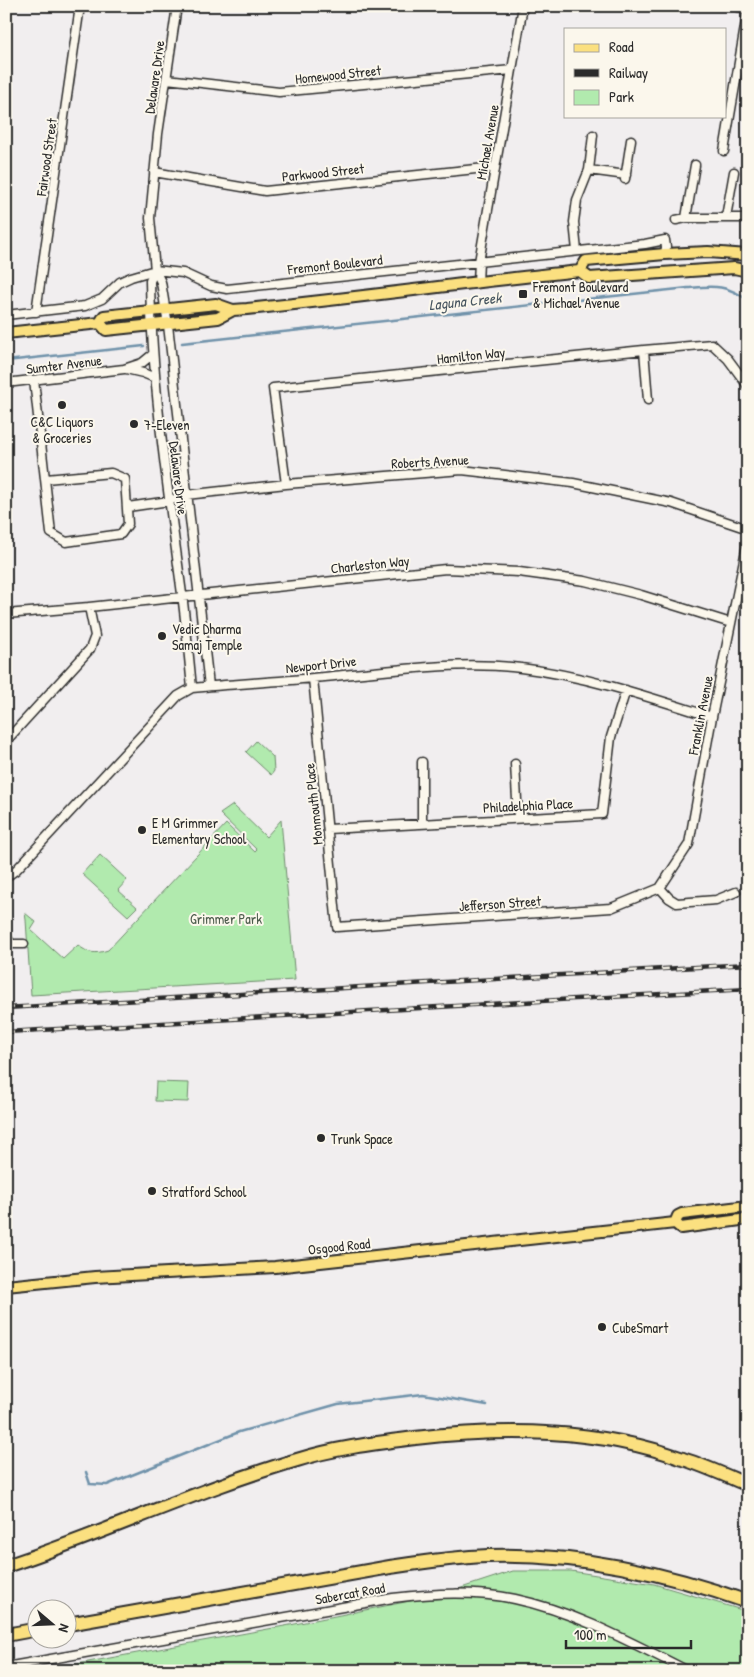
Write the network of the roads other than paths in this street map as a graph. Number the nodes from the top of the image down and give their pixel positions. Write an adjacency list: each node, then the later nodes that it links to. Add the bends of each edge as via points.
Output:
1 (80, 6): 31 (street, Fairwood Street)
2 (177, 6): 7 (street, Delaware Drive)
3 (523, 6): 6 (street, Michael Avenue)
4 (733, 6): 5 (street)
5 (748, 9): 10 (street)
6 (512, 70): 7 (street, Homewood Street, via 279,92); 12 (street, Michael Avenue)
7 (167, 79): 14 (street, Delaware Drive)
8 (593, 136): 13 (street)
9 (631, 140): 13 (street, via 625,177)
10 (724, 151)
11 (695, 165): 17 (street)
12 (495, 167): 14 (street, Parkwood Street, via 265,191); 23 (street, Michael Avenue)
13 (589, 170): 20 (street, via 577,200 574,222)
14 (154, 172): 24 (street, Delaware Drive, via 150,218)
15 (734, 172): 16 (street)
16 (726, 217): 17 (street); 18 (street)
17 (686, 218): 19 (street)
18 (748, 218)
19 (676, 220)
20 (577, 251): 21 (street, Fremont Boulevard, via 665,240); 23 (street, Fremont Boulevard)
21 (665, 254): 22 (main road, via 708,252); 25 (main road, via 586,261)
22 (748, 255)
23 (478, 262): 24 (street, Fremont Boulevard, via 227,289 211,286 183,273); 27 (street, Michael Avenue)
24 (155, 270): 28 (street, Delaware Drive, via 161,282); 30 (street, Delaware Drive, via 150,281); 31 (street, Fremont Boulevard, via 120,282 94,304)
25 (580, 271): 26 (main road, via 589,278 734,268); 27 (main road)
26 (748, 271)
27 (478, 282): 29 (main road)
28 (166, 310): 29 (main road, via 216,304); 30 (main road); 34 (street, Delaware Drive)
29 (233, 310): 34 (main road, via 218,318)
30 (150, 311): 33 (main road, via 104,316); 35 (street, Delaware Drive)
31 (36, 312): 32 (street, Fremont Boulevard)
32 (6, 315)
33 (100, 323): 35 (main road, via 106,330); 36 (main road)
34 (168, 325): 35 (main road); 47 (street, Delaware Drive)
35 (151, 326): 38 (street, Delaware Drive)
36 (6, 334)
37 (644, 350): 43 (street, Hamilton Way, via 712,344); 44 (street); 46 (street, Hamilton Way, via 273,388)
38 (153, 354): 39 (street, Sumter Avenue, via 142,363); 40 (street, Delaware Drive)
39 (124, 369): 40 (street, Sumter Avenue); 41 (street, Sumter Avenue)
40 (155, 378): 48 (street, Delaware Drive)
41 (34, 380): 42 (street, Sumter Avenue); 45 (street)
42 (6, 383)
43 (748, 386)
44 (648, 400)
45 (46, 479): 49 (street, via 111,473 125,480); 49 (street, via 51,533 66,542 121,534 128,524)
46 (286, 484): 47 (street, Roberts Avenue); 50 (street, Roberts Avenue, via 462,470 573,483 662,501)
47 (186, 495): 48 (street, Roberts Avenue); 52 (street, Delaware Drive)
48 (169, 501): 49 (street, Roberts Avenue); 53 (street, Delaware Drive)
49 (128, 507)
50 (748, 529)
51 (748, 540): 56 (street, Franklin Avenue)
52 (198, 595): 53 (street, Charleston Way); 56 (street, Charleston Way, via 446,569 519,572 585,581); 58 (street, Delaware Drive)
53 (182, 596): 54 (street, Charleston Way); 59 (street, Delaware Drive)
54 (89, 607): 55 (street, Charleston Way); 62 (street, via 95,636 90,649)
55 (6, 614)
56 (731, 623): 61 (street, Franklin Avenue)
57 (313, 678): 58 (street, Newport Drive); 60 (street, Newport Drive, via 425,666 477,666 520,668); 67 (street, Monmouth Place)
58 (209, 686): 59 (street, Newport Drive)
59 (192, 688): 68 (street, Newport Drive, via 178,696)
60 (626, 690): 61 (street, Newport Drive); 65 (street, Philadelphia Place, via 611,737 602,814)
61 (712, 717): 69 (street, Franklin Avenue, via 689,844)
62 (6, 741)
63 (422, 762): 66 (street)
64 (515, 764): 65 (street)
65 (518, 818): 66 (street, Philadelphia Place)
66 (422, 824): 67 (street, Philadelphia Place)
67 (328, 829): 71 (street, Monmouth Place)
68 (6, 878)
69 (660, 888): 70 (street, via 677,903 716,900); 71 (street, Jefferson Street, via 611,908)
70 (736, 892)
71 (338, 927)
72 (6, 936): 74 (street)
73 (24, 944): 74 (street)
74 (9, 945)
75 (748, 1206): 77 (main road, Osgood Road, via 682,1214)
76 (748, 1219): 77 (main road, Osgood Road, via 681,1228)
77 (674, 1223): 78 (main road, Osgood Road, via 275,1268 95,1277)
78 (6, 1286)
79 (748, 1485): 80 (highway, via 682,1458 621,1442 533,1432 433,1436 345,1448 299,1459)
80 (6, 1566)
81 (748, 1602): 82 (highway, via 708,1587 625,1567 581,1560 489,1556 441,1559)
82 (78, 1622)
83 (28, 1631): 84 (highway)
84 (6, 1635)
85 (6, 1667): 86 (street, Sabercat Road, via 393,1598 455,1593 515,1599 578,1618)
86 (688, 1671)

